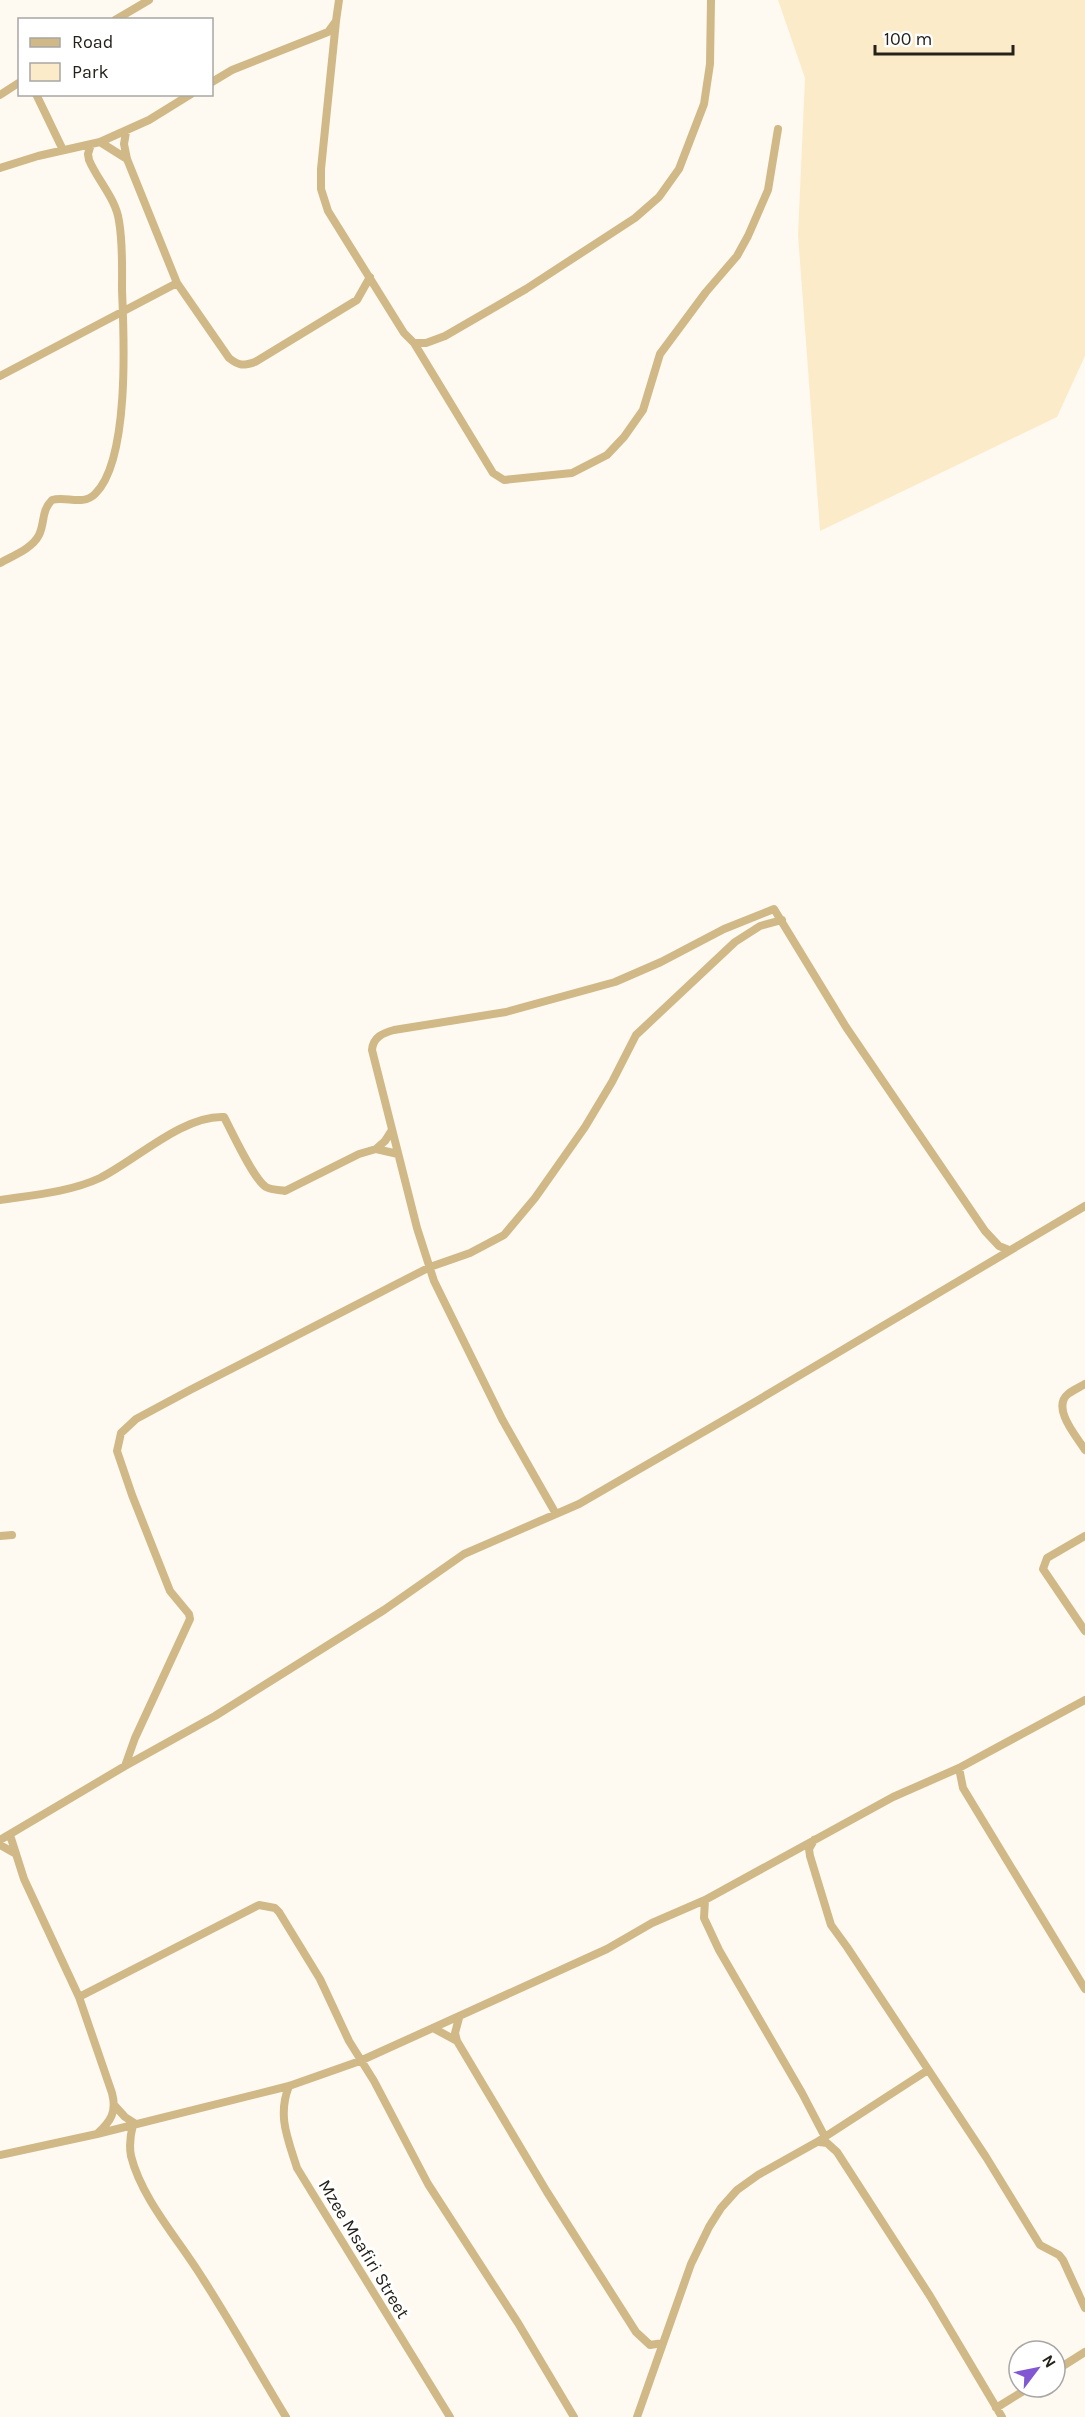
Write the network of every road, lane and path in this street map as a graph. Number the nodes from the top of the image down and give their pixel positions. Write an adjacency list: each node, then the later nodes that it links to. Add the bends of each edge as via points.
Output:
1 (148, 0): 4 (street)
2 (339, 0): 5 (street)
3 (711, 0): 21 (street, via 710,64 704,104 679,169 659,197 635,218 526,289 445,336)
4 (119, 18)
5 (336, 21): 6 (street, via 328,32); 18 (street, via 321,189 328,211)
6 (213, 81)
7 (18, 83): 8 (street)
8 (0, 95)
9 (37, 96): 15 (street)
10 (188, 96): 12 (street)
11 (778, 129): 21 (street, via 768,190 742,246 660,354 643,410 607,455 592,464 572,473 538,478 504,480 493,473)
12 (126, 132): 13 (street); 16 (street)
13 (100, 142): 14 (street); 16 (street)
14 (91, 144): 15 (street); 20 (street, via 89,160 119,221)
15 (63, 150): 17 (street)
16 (127, 159): 19 (street)
17 (0, 168)
18 (370, 277): 19 (street, via 357,300 255,362 240,366 229,358); 21 (street)
19 (177, 283): 20 (street)
20 (123, 310): 22 (street); 23 (street, via 123,399 110,466 100,488 85,500 52,500 44,512 38,537)
21 (414, 343)
22 (0, 376)
23 (0, 563)
24 (782, 921): 25 (street, via 774,909 615,982 557,999 385,1033 375,1041 372,1050); 30 (street, via 846,1028 985,1231 999,1246); 32 (street, via 760,926 735,942 636,1035 585,1127 513,1225 504,1235)
25 (392, 1130): 26 (street); 27 (street)
26 (376, 1149): 27 (street); 28 (street, via 285,1191 275,1190 257,1178 224,1118 211,1117 151,1145 133,1159 84,1184)
27 (398, 1154): 31 (street)
28 (0, 1200)
29 (1085, 1206): 30 (street)
30 (1009, 1250): 36 (street, via 744,1409)
31 (425, 1253): 32 (street); 33 (street)
32 (444, 1263): 33 (street)
33 (430, 1267): 36 (street, via 441,1300); 42 (street, via 190,1390 136,1419 121,1432 117,1451 132,1495 170,1591 190,1619)
34 (1085, 1384): 35 (street, via 1066,1395 1061,1406)
35 (1085, 1450)
36 (556, 1514): 42 (street, via 464,1554 384,1610 215,1716)
37 (12, 1535): 38 (street)
38 (0, 1536)
39 (1085, 1536): 40 (street, via 1047,1558 1043,1569)
40 (1085, 1631)
41 (1085, 1700): 43 (street)
42 (125, 1766): 46 (street)
43 (959, 1768): 44 (street); 45 (street)
44 (943, 1774): 45 (street); 47 (street)
45 (962, 1782): 53 (street)
46 (9, 1835): 48 (street); 50 (street)
47 (814, 1840): 49 (street); 51 (street)
48 (0, 1843): 50 (street)
49 (798, 1848): 51 (street); 52 (street)
50 (16, 1854): 54 (street, via 24,1880)
51 (810, 1856): 59 (street, via 831,1925)
52 (705, 1899): 55 (street); 64 (street, via 704,1918 719,1950)
53 (1085, 1989)
54 (79, 1997): 58 (street, via 253,1908 266,1905 279,1911 320,1979); 61 (street)
55 (459, 2018): 56 (street); 57 (street)
56 (433, 2028): 57 (street); 58 (street)
57 (457, 2041): 68 (street, via 636,2332 650,2345)
58 (360, 2061): 60 (street); 75 (street, via 428,2184)
59 (928, 2070): 64 (street); 67 (street, via 1040,2245 1063,2260)
60 (289, 2086): 62 (street); 74 (street, Mzee Msafiri Street, via 282,2103 284,2127 297,2168)
61 (116, 2106): 62 (street); 63 (street, via 111,2122)
62 (134, 2125): 63 (street); 73 (street, via 129,2144 140,2179)
63 (97, 2134): 66 (street)
64 (825, 2137): 65 (street)
65 (817, 2142): 68 (street, via 758,2175 737,2190 722,2208 691,2264); 72 (street, via 827,2143 837,2152 930,2296)
66 (2, 2154)
67 (1085, 2308)
68 (663, 2343): 76 (street)
69 (1085, 2352): 70 (street)
70 (1067, 2363)
71 (1011, 2399): 72 (street)
72 (996, 2408): 77 (street)
73 (286, 2417)
74 (450, 2417)
75 (574, 2417)
76 (637, 2417)
77 (1002, 2417)

